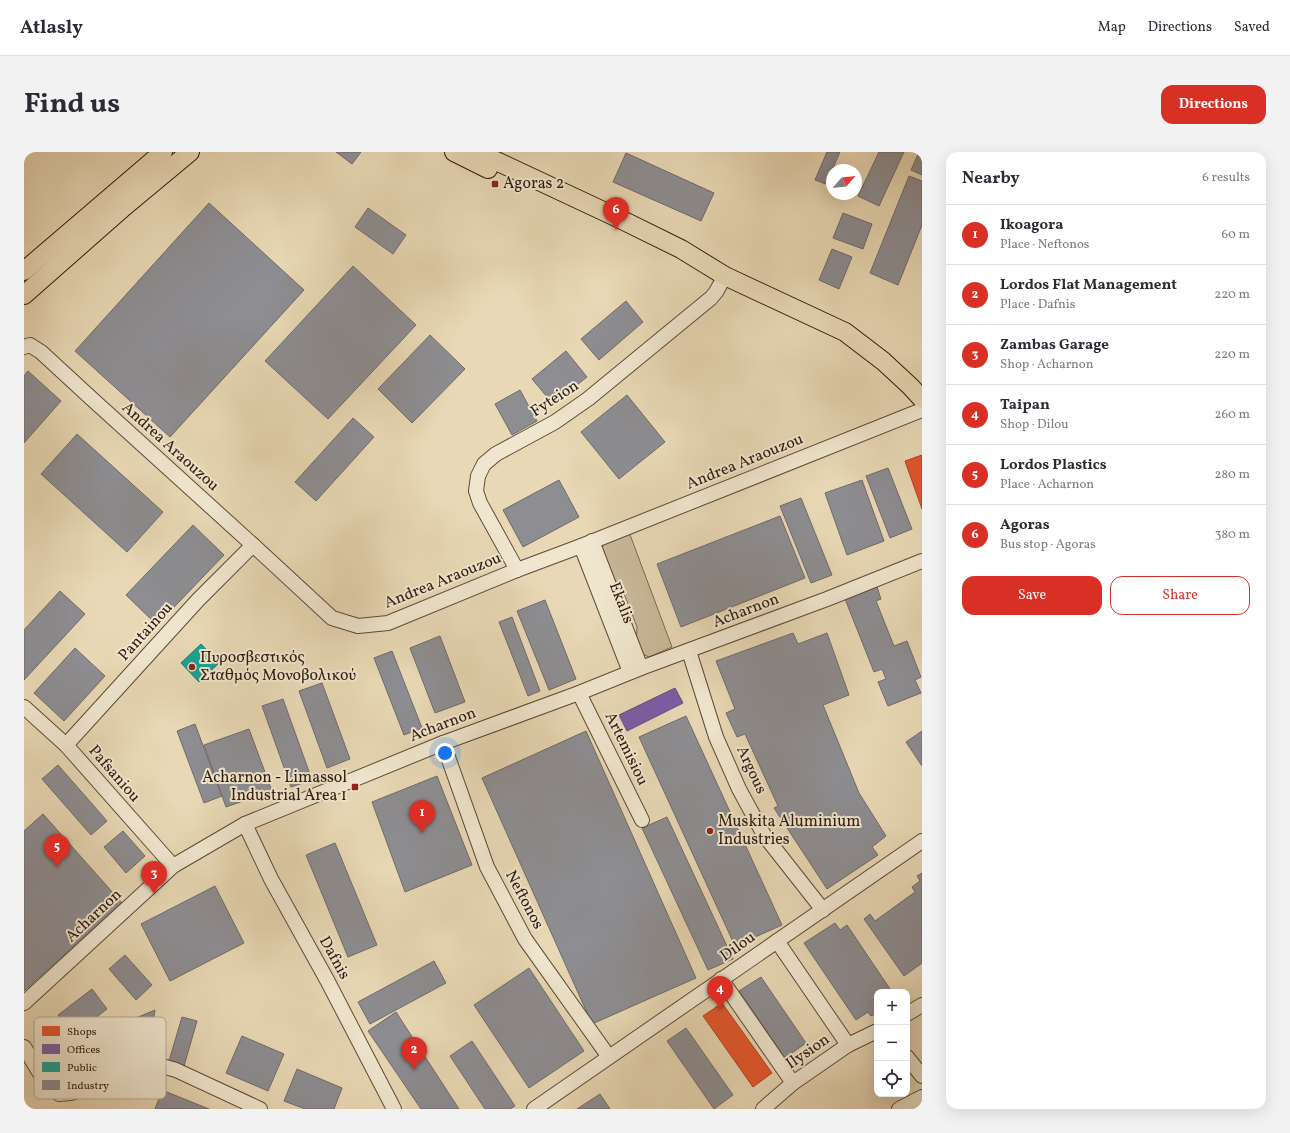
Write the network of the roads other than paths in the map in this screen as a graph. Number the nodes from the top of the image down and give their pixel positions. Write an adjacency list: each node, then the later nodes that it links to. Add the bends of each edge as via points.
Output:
1 (163, 152): 6 (main road)
2 (190, 152): 8 (main road)
3 (454, 152): 5 (main road, via 670,254)
4 (477, 152): 5 (main road, via 681,249)
5 (703, 263): 7 (main road)
6 (24, 271)
7 (725, 276): 10 (main road, via 845,332 883,361); 15 (street, Fyteion, via 711,298 588,399 555,422 496,454 484,464 478,476 476,492)
8 (24, 295)
9 (27, 346): 12 (street, Andrea Araouzou, via 41,352)
10 (922, 399)
11 (922, 410): 13 (street, Andrea Araouzou)
12 (253, 544): 15 (street, Andrea Araouzou, via 332,618 358,626 388,623); 21 (street, Pantainou, via 198,600)
13 (586, 544): 15 (street, Andrea Araouzou); 17 (street, Ekalis)
14 (922, 561): 16 (street, Acharnon)
15 (516, 570)
16 (689, 651): 17 (street, Acharnon); 26 (street, Argous, via 716,737 740,789 764,835)
17 (635, 670): 18 (street, Acharnon)
18 (579, 693): 20 (street, Acharnon); 22 (street, Artemisiou)
19 (24, 708): 21 (street, Pafsaniou)
20 (443, 743): 23 (street, Acharnon); 35 (street, Neftonos, via 487,867 511,913 525,939)
21 (66, 745): 25 (street, Pafsaniou)
22 (642, 820)
23 (244, 824): 25 (street, Acharnon); 43 (street, Dafnis)
24 (922, 841): 26 (street, Dilou)
25 (173, 866): 29 (street, Acharnon)
26 (823, 910): 27 (street, Dilou)
27 (777, 941): 28 (street, Dilou); 33 (street)
28 (721, 979): 35 (street, Dilou); 40 (street)
29 (24, 1003)
30 (922, 1005): 31 (street)
31 (910, 1012)
32 (874, 1032): 33 (street, Ilysion)
33 (848, 1045): 40 (street, Ilysion)
34 (24, 1047): 37 (street)
35 (609, 1057): 44 (street, Dilou)
36 (910, 1061): 39 (street)
37 (34, 1064)
38 (166, 1067): 42 (street)
39 (922, 1076)
40 (793, 1083): 45 (street, Ilysion)
41 (922, 1097): 46 (street)
42 (260, 1109)
43 (394, 1109)
44 (534, 1109)
45 (763, 1109)
46 (899, 1109)

